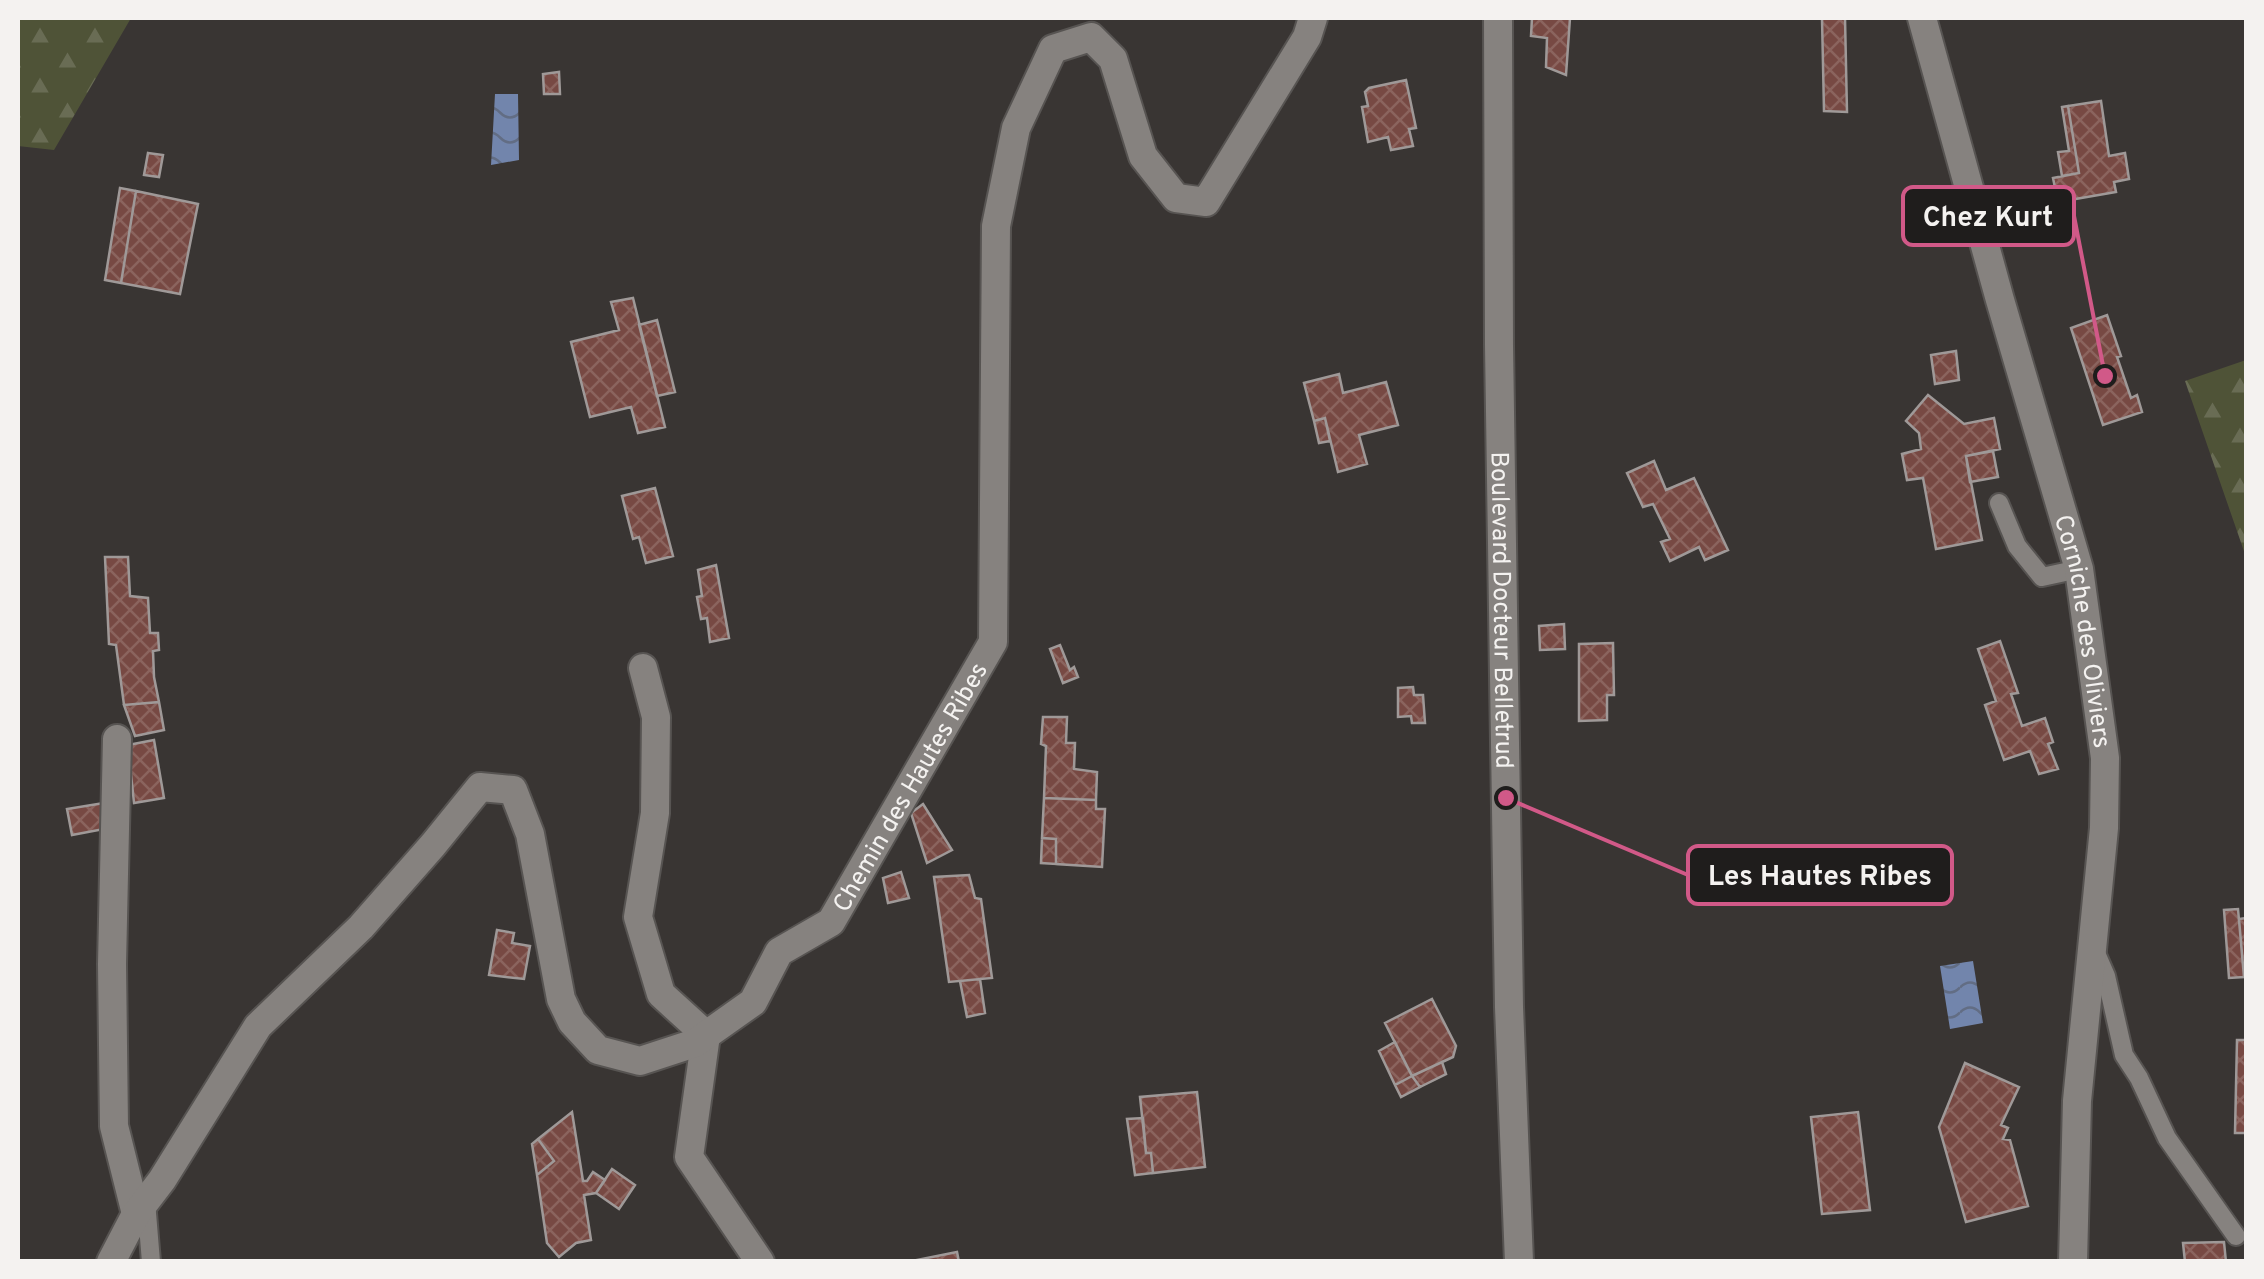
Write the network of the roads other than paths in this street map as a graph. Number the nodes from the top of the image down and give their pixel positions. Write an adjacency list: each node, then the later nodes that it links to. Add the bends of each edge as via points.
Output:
1 (1313, 18): 9 (street, Chemin des Hautes Ribes, via 1206,202 1176,198 1143,156 1113,59 1091,36 1053,49 1016,128 996,226 993,642 831,922 779,952 753,1002)
2 (1498, 18): 15 (street, Boulevard Docteur Belletrud, via 1509,1008)
3 (1922, 18): 5 (street, Corniche des Oliviers)
4 (1999, 503): 5 (lane, via 2018,546 2042,576)
5 (2079, 569): 8 (street, Corniche des Oliviers, via 2105,758)
6 (643, 668): 9 (street, via 656,717 655,814 638,917 661,994)
7 (116, 739): 10 (street, via 114,1126)
8 (2092, 944): 11 (lane, via 2124,1055 2167,1138); 16 (street, Corniche des Oliviers, via 2077,1102)
9 (706, 1035): 10 (street, Chemin des Hautes Ribes, via 640,1061 598,1050 572,1022 561,999 530,834 513,790 480,787 360,928 258,1026); 14 (street, via 689,1157)
10 (141, 1207): 12 (street, Chemin des Hautes Ribes); 13 (lane)
11 (2236, 1236)
12 (111, 1262)
13 (150, 1262)
14 (760, 1262)
15 (1519, 1262)
16 (2072, 1262)

